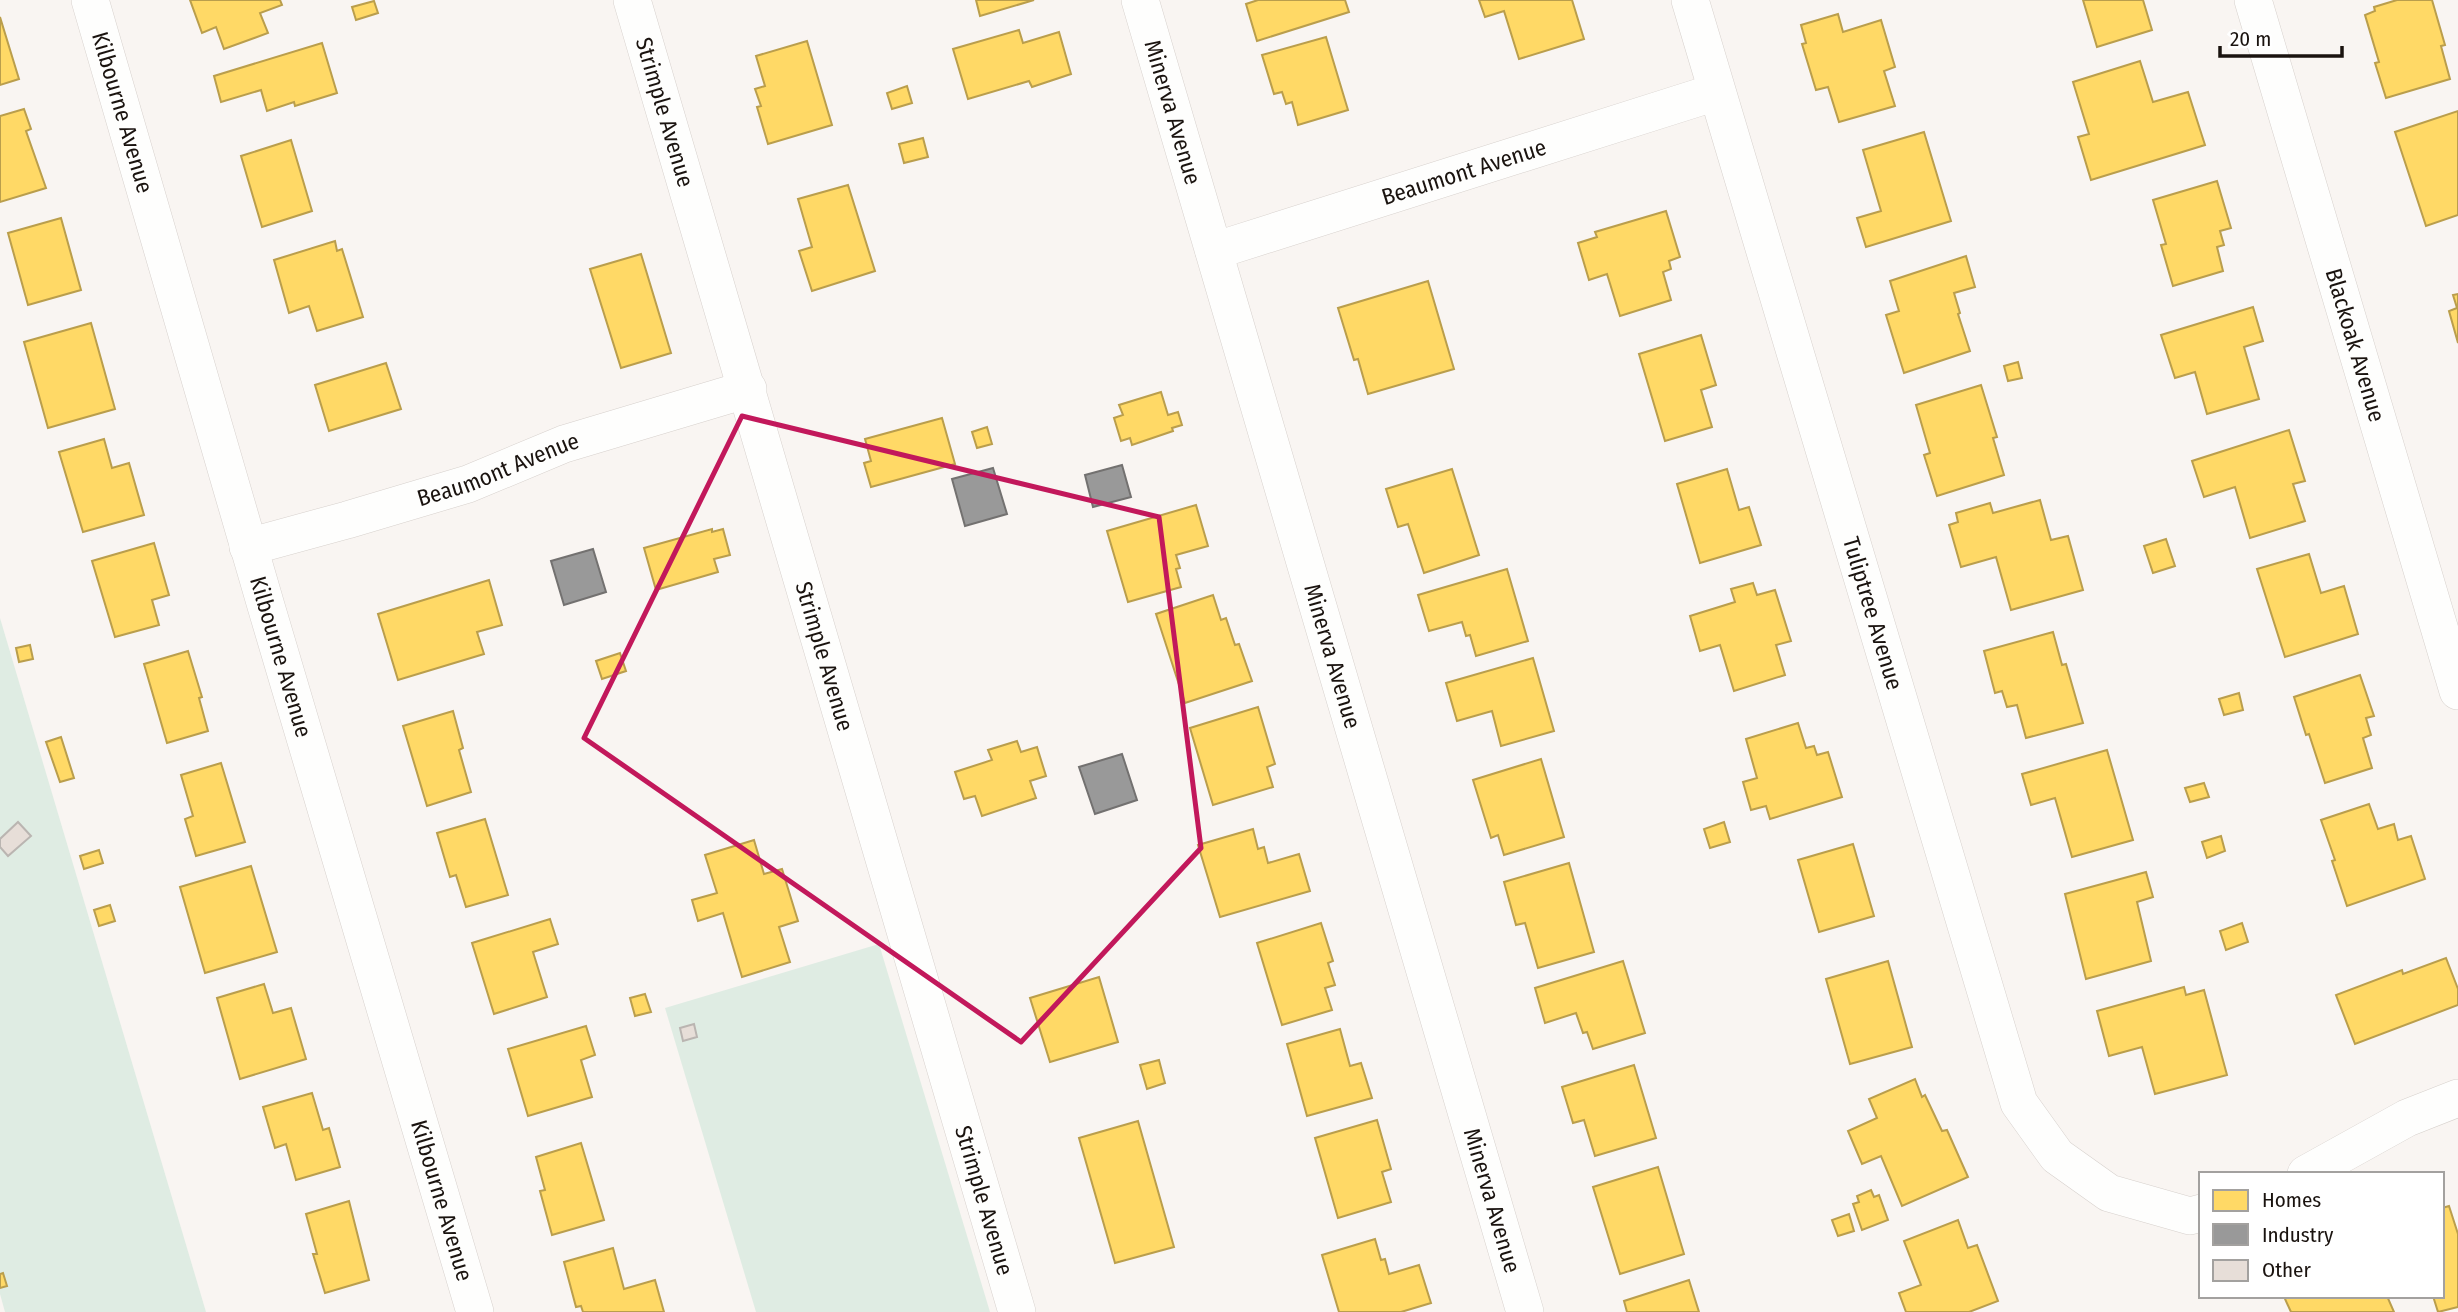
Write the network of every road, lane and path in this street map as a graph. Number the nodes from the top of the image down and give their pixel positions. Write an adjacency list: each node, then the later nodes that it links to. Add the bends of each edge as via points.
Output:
1 (90, 0): 9 (street, Kilbourne Avenue)
2 (632, 0): 8 (street, Strimple Avenue)
3 (1140, 0): 7 (street, Minerva Avenue)
4 (1690, 0): 6 (street, Tuliptree Avenue)
5 (2253, 0): 10 (street, Blackoak Avenue)
6 (1716, 92): 7 (street, Beaumont Avenue); 13 (street, Tuliptree Avenue, via 2020,1103 2057,1156 2109,1193 2190,1216)
7 (1214, 251): 16 (street, Minerva Avenue)
8 (748, 389): 9 (street, Beaumont Avenue, via 564,444 468,484); 15 (street, Strimple Avenue)
9 (248, 547): 14 (street, Kilbourne Avenue)
10 (2458, 691)
11 (2458, 1098): 12 (street, via 2407,1118)
12 (2310, 1172)
13 (2199, 1214)
14 (475, 1312)
15 (1017, 1312)
16 (1525, 1312)

